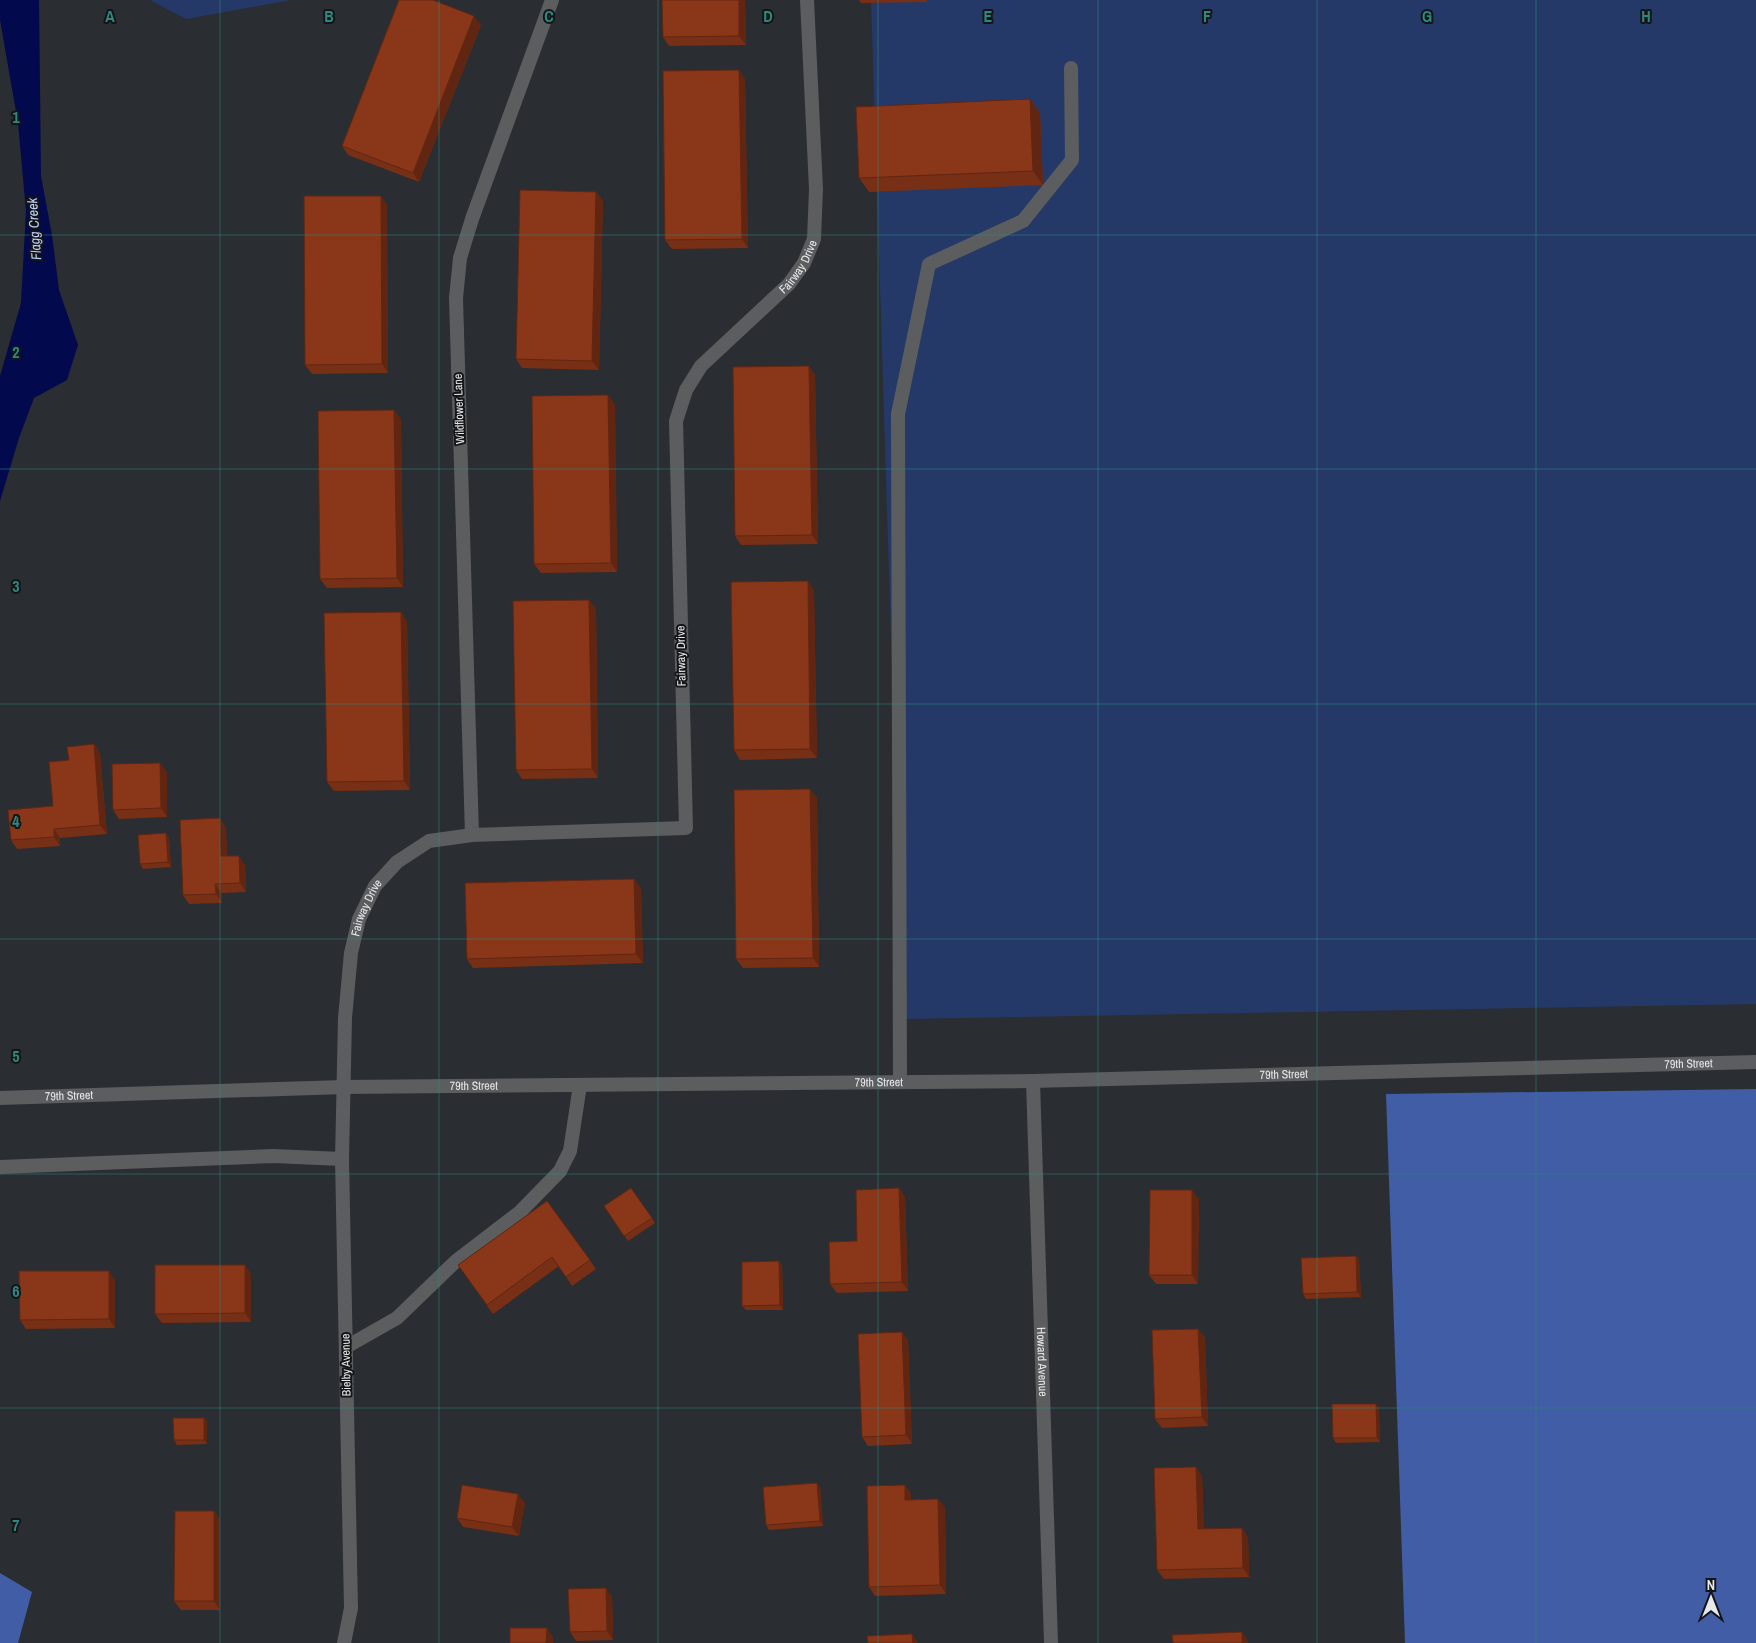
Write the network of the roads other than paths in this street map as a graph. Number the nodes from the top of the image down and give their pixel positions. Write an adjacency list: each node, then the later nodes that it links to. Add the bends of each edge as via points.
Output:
1 (552, 0): 4 (street, Wildflower Lane, via 472,219 460,258 456,298)
2 (807, 0): 4 (street, Fairway Drive, via 816,189 814,239 804,263 789,284 701,366 686,390 676,421 686,828)
3 (1071, 68): 7 (street, via 1072,160 1023,221 929,264 898,414)
4 (472, 835): 9 (street, Fairway Drive, via 429,841 396,862 375,886 358,919 351,953 345,1018)
5 (1756, 1062): 6 (street, 79th Street)
6 (1033, 1081): 7 (street, 79th Street); 15 (street, Howard Avenue)
7 (900, 1082): 8 (street, 79th Street)
8 (580, 1085): 9 (street, 79th Street); 13 (street, via 570,1151 560,1171 520,1212 456,1261 397,1318)
9 (344, 1087): 10 (street, 79th Street); 11 (street, Bielby Avenue)
10 (0, 1098)
11 (342, 1159): 12 (street, via 273,1156); 13 (street, Bielby Avenue)
12 (0, 1167)
13 (346, 1347): 14 (street, Bielby Avenue, via 352,1608)
14 (344, 1643)
15 (1051, 1643)

